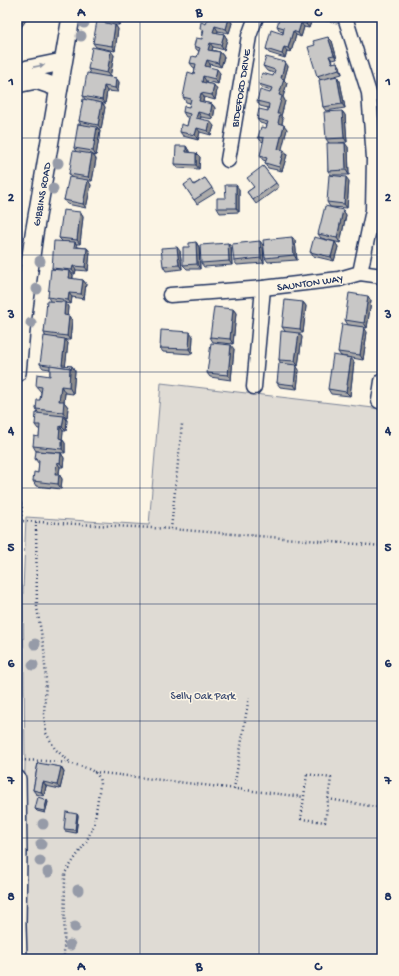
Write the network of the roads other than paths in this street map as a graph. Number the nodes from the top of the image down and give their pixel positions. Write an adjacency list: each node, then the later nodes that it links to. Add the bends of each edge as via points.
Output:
1 (71, 17): 4 (street, GIBBINS ROAD)
2 (256, 17): 8 (street, BIDEFORD DRIVE, via 248,36)
3 (347, 17): 9 (street, via 369,93 374,158 373,210)
4 (62, 62): 5 (street, one-way to 4); 7 (street, GIBBINS ROAD)
5 (17, 74)
6 (17, 84): 7 (street, via 36,80)
7 (59, 88): 13 (street, GIBBINS ROAD, via 34,234)
8 (228, 160)
9 (360, 273): 10 (street); 11 (street, SAUNTON WAY, via 340,279)
10 (382, 276)
11 (263, 288): 12 (street, SAUNTON WAY); 15 (street, SAUNTON WAY)
12 (170, 295)
13 (17, 373)
14 (382, 380): 16 (street)
15 (254, 386)
16 (379, 401)
17 (17, 779): 18 (street)
18 (17, 924): 19 (street)
19 (18, 959)

